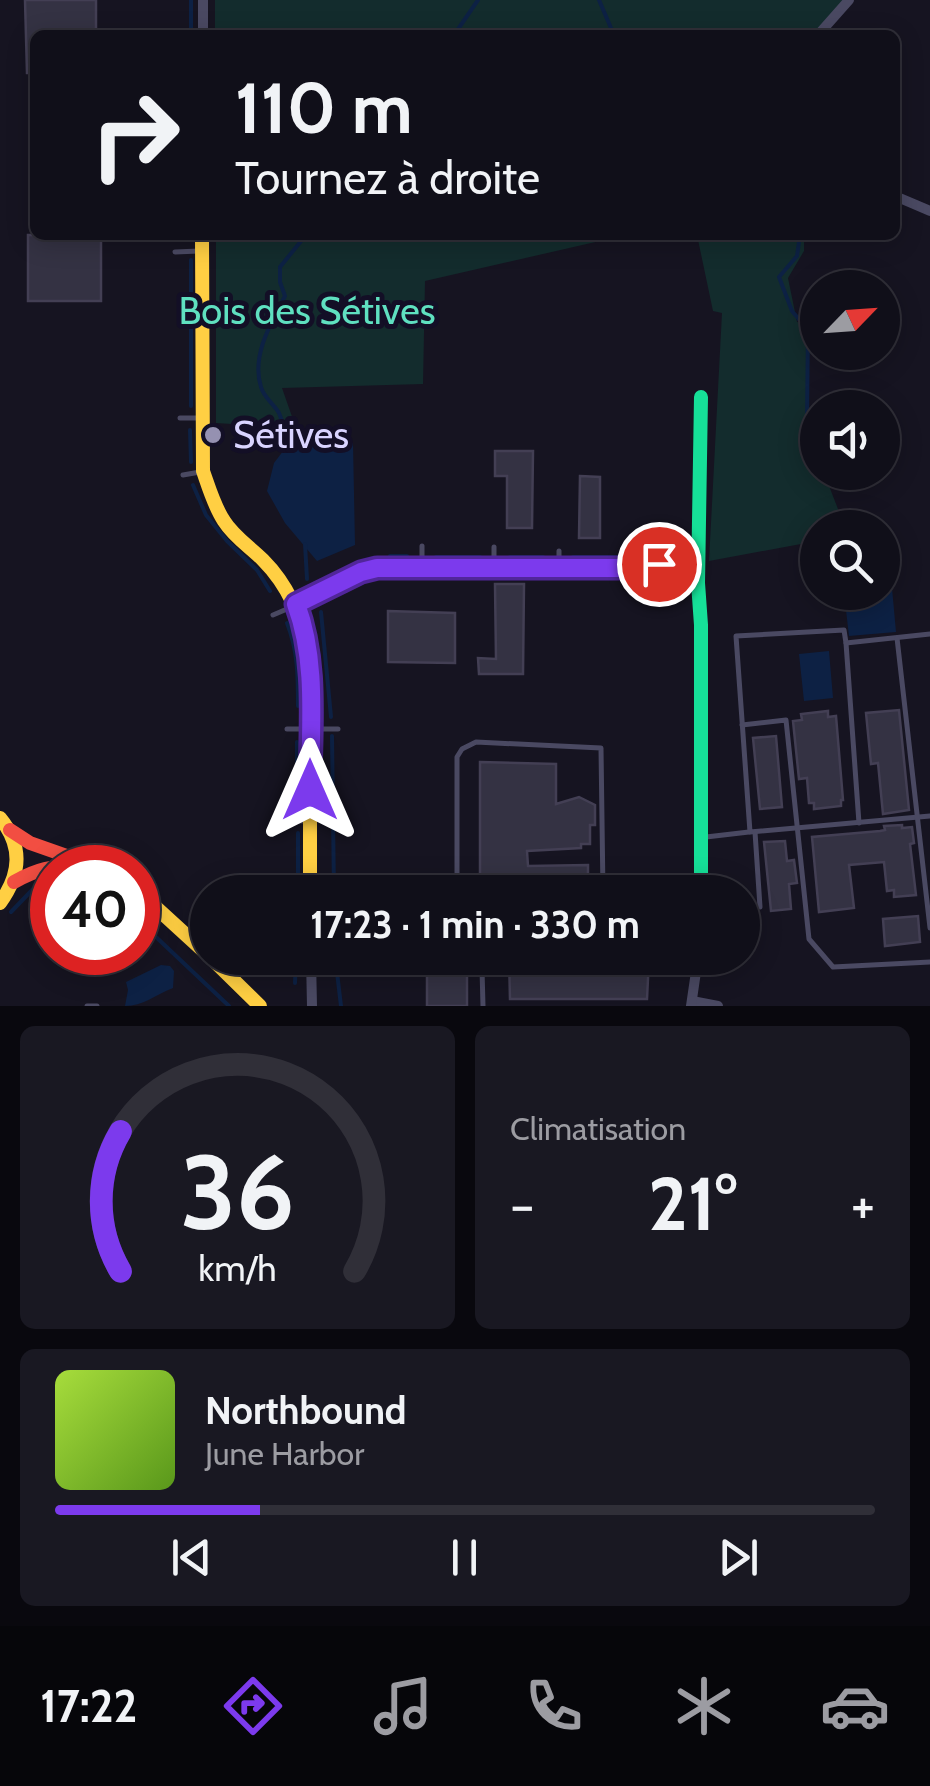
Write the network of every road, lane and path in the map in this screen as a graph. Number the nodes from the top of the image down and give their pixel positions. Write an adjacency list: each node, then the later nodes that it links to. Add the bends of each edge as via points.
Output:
1 (203, 0): 3 (street)
2 (849, 0): 4 (street)
3 (202, 30)
4 (822, 30)
5 (900, 198): 6 (street)
6 (930, 211)
7 (202, 243): 8 (lane); 11 (street)
8 (175, 252)
9 (701, 397): 38 (street)
10 (180, 418): 11 (lane)
11 (203, 418): 12 (street)
12 (204, 471): 13 (lane); 21 (street, via 228,527)
13 (182, 475)
14 (422, 546): 18 (lane)
15 (494, 547): 19 (lane)
16 (559, 551): 20 (lane)
17 (659, 564): 20 (street)
18 (421, 568): 19 (street); 21 (street, via 361,572)
19 (494, 568): 20 (street)
20 (559, 568)
21 (296, 604): 22 (lane); 29 (street, via 310,657)
22 (273, 615)
23 (930, 634): 24 (lane)
24 (898, 637): 25 (lane); 31 (lane)
25 (846, 643): 26 (lane, via 844,630 736,636); 34 (lane)
26 (742, 724): 36 (lane, via 786,720); 37 (lane)
27 (287, 729): 29 (lane)
28 (338, 729): 29 (lane)
29 (310, 730): 32 (street)
30 (930, 816): 31 (lane)
31 (918, 817): 34 (lane); 49 (lane)
32 (310, 821): 33 (lane); 41 (street)
33 (287, 822)
34 (859, 823): 36 (lane)
35 (5, 824): 39 (street); 46 (street, via 17,846)
36 (798, 829): 37 (lane); 51 (lane, via 808,939 833,967)
37 (752, 832): 38 (lane); 45 (lane)
38 (703, 838): 44 (street)
39 (36, 845)
40 (30, 872): 46 (street)
41 (310, 875)
42 (457, 875): 43 (lane, via 457,757 476,742 601,748)
43 (603, 875)
44 (702, 875)
45 (757, 875)
46 (14, 882): 47 (street)
47 (0, 902)
48 (160, 910): 50 (street)
49 (930, 928)
50 (190, 938)
51 (930, 962)
52 (228, 975): 60 (street)
53 (311, 975): 56 (street)
54 (482, 975): 62 (lane)
55 (696, 975): 57 (street)
56 (311, 1001): 61 (street)
57 (692, 1003): 63 (street)
58 (86, 1006): 59 (lane)
59 (97, 1006)
60 (260, 1006)
61 (300, 1006)
62 (483, 1006)
63 (718, 1006)

